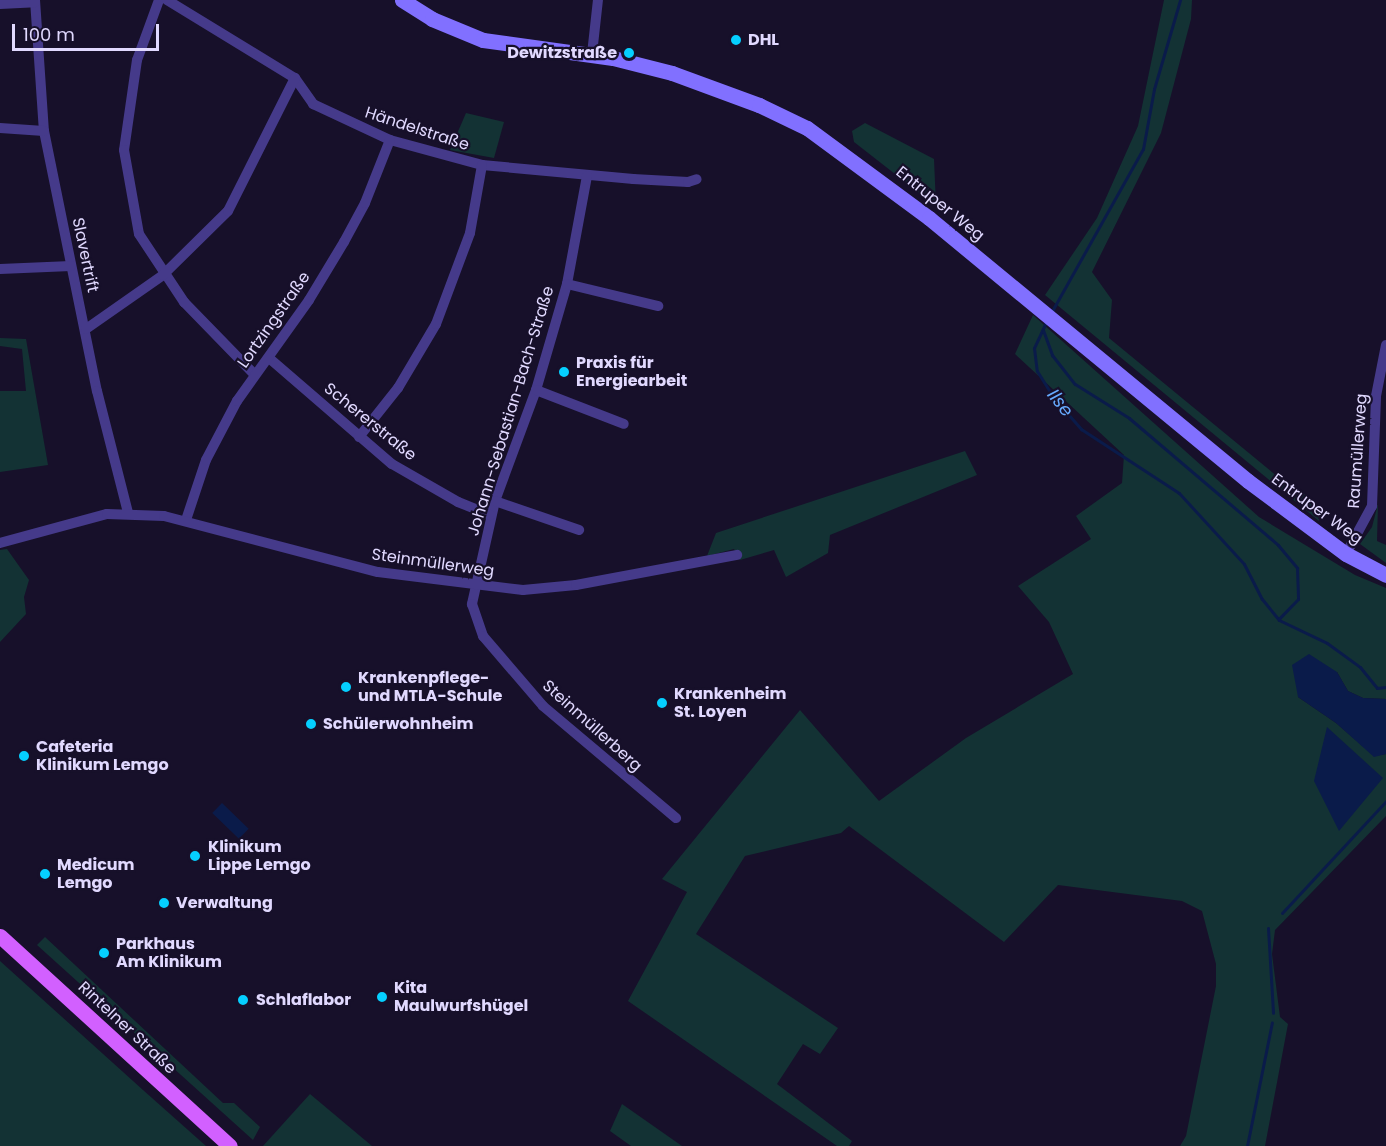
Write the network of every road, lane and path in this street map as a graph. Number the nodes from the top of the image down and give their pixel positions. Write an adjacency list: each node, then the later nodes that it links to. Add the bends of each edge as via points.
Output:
1 (159, 0): 17 (street, via 137,60 124,150 139,234)
2 (168, 0): 8 (street, Händelstraße)
3 (402, 0): 7 (main road, Entruper Weg, via 432,19 483,40)
4 (598, 0): 7 (street)
5 (35, 1): 6 (street); 10 (street, Slavertrift)
6 (0, 4)
7 (592, 54): 33 (main road, Entruper Weg, via 709,84 807,128 885,183 1248,481)
8 (295, 78): 11 (street, Händelstraße, via 313,104); 17 (street, via 228,211)
9 (0, 128): 10 (street)
10 (44, 131): 15 (street, Slavertrift)
11 (390, 140): 12 (street, Händelstraße); 22 (street, Lortzingstraße, via 344,242)
12 (482, 165): 13 (street, Händelstraße); 26 (street, via 470,233 436,324 398,388)
13 (587, 176): 14 (street, Händelstraße, via 688,182); 18 (street, Johann-Sebastian-Bach-Straße)
14 (697, 178)
15 (71, 266): 16 (street); 20 (street, Slavertrift)
16 (0, 269)
17 (163, 275): 20 (street); 23 (street)
18 (567, 284): 19 (street); 24 (street, Johann-Sebastian-Bach-Straße)
19 (658, 306)
20 (86, 329): 28 (street, Slavertrift, via 97,391)
21 (1386, 345): 33 (street, Raumüllerweg, via 1376,396 1372,506)
22 (269, 358): 23 (street, Lortzingstraße); 26 (street, Schererstraße)
23 (254, 374): 30 (street, Lortzingstraße, via 206,460)
24 (536, 390): 25 (street); 27 (street, Johann-Sebastian-Bach-Straße)
25 (624, 424)
26 (359, 437): 29 (street, Schererstraße, via 392,464 458,502)
27 (495, 501): 29 (street, Johann-Sebastian-Bach-Straße); 31 (street)
28 (128, 513): 30 (street, Steinmüllerweg); 32 (street, Steinmüllerweg, via 107,514)
29 (492, 515): 36 (street, Johann-Sebastian-Bach-Straße)
30 (186, 520): 36 (street, Steinmüllerweg, via 378,572)
31 (579, 530)
32 (0, 543)
33 (1346, 554): 35 (main road, Entruper Weg)
34 (737, 555): 36 (street, Steinmüllerweg, via 576,585 522,590)
35 (1386, 576)
36 (476, 585): 37 (street, Steinmüllerberg, via 474,618 490,646 543,706)
37 (676, 818)
38 (0, 936): 39 (main road, Rintelner Straße)
39 (230, 1146)

